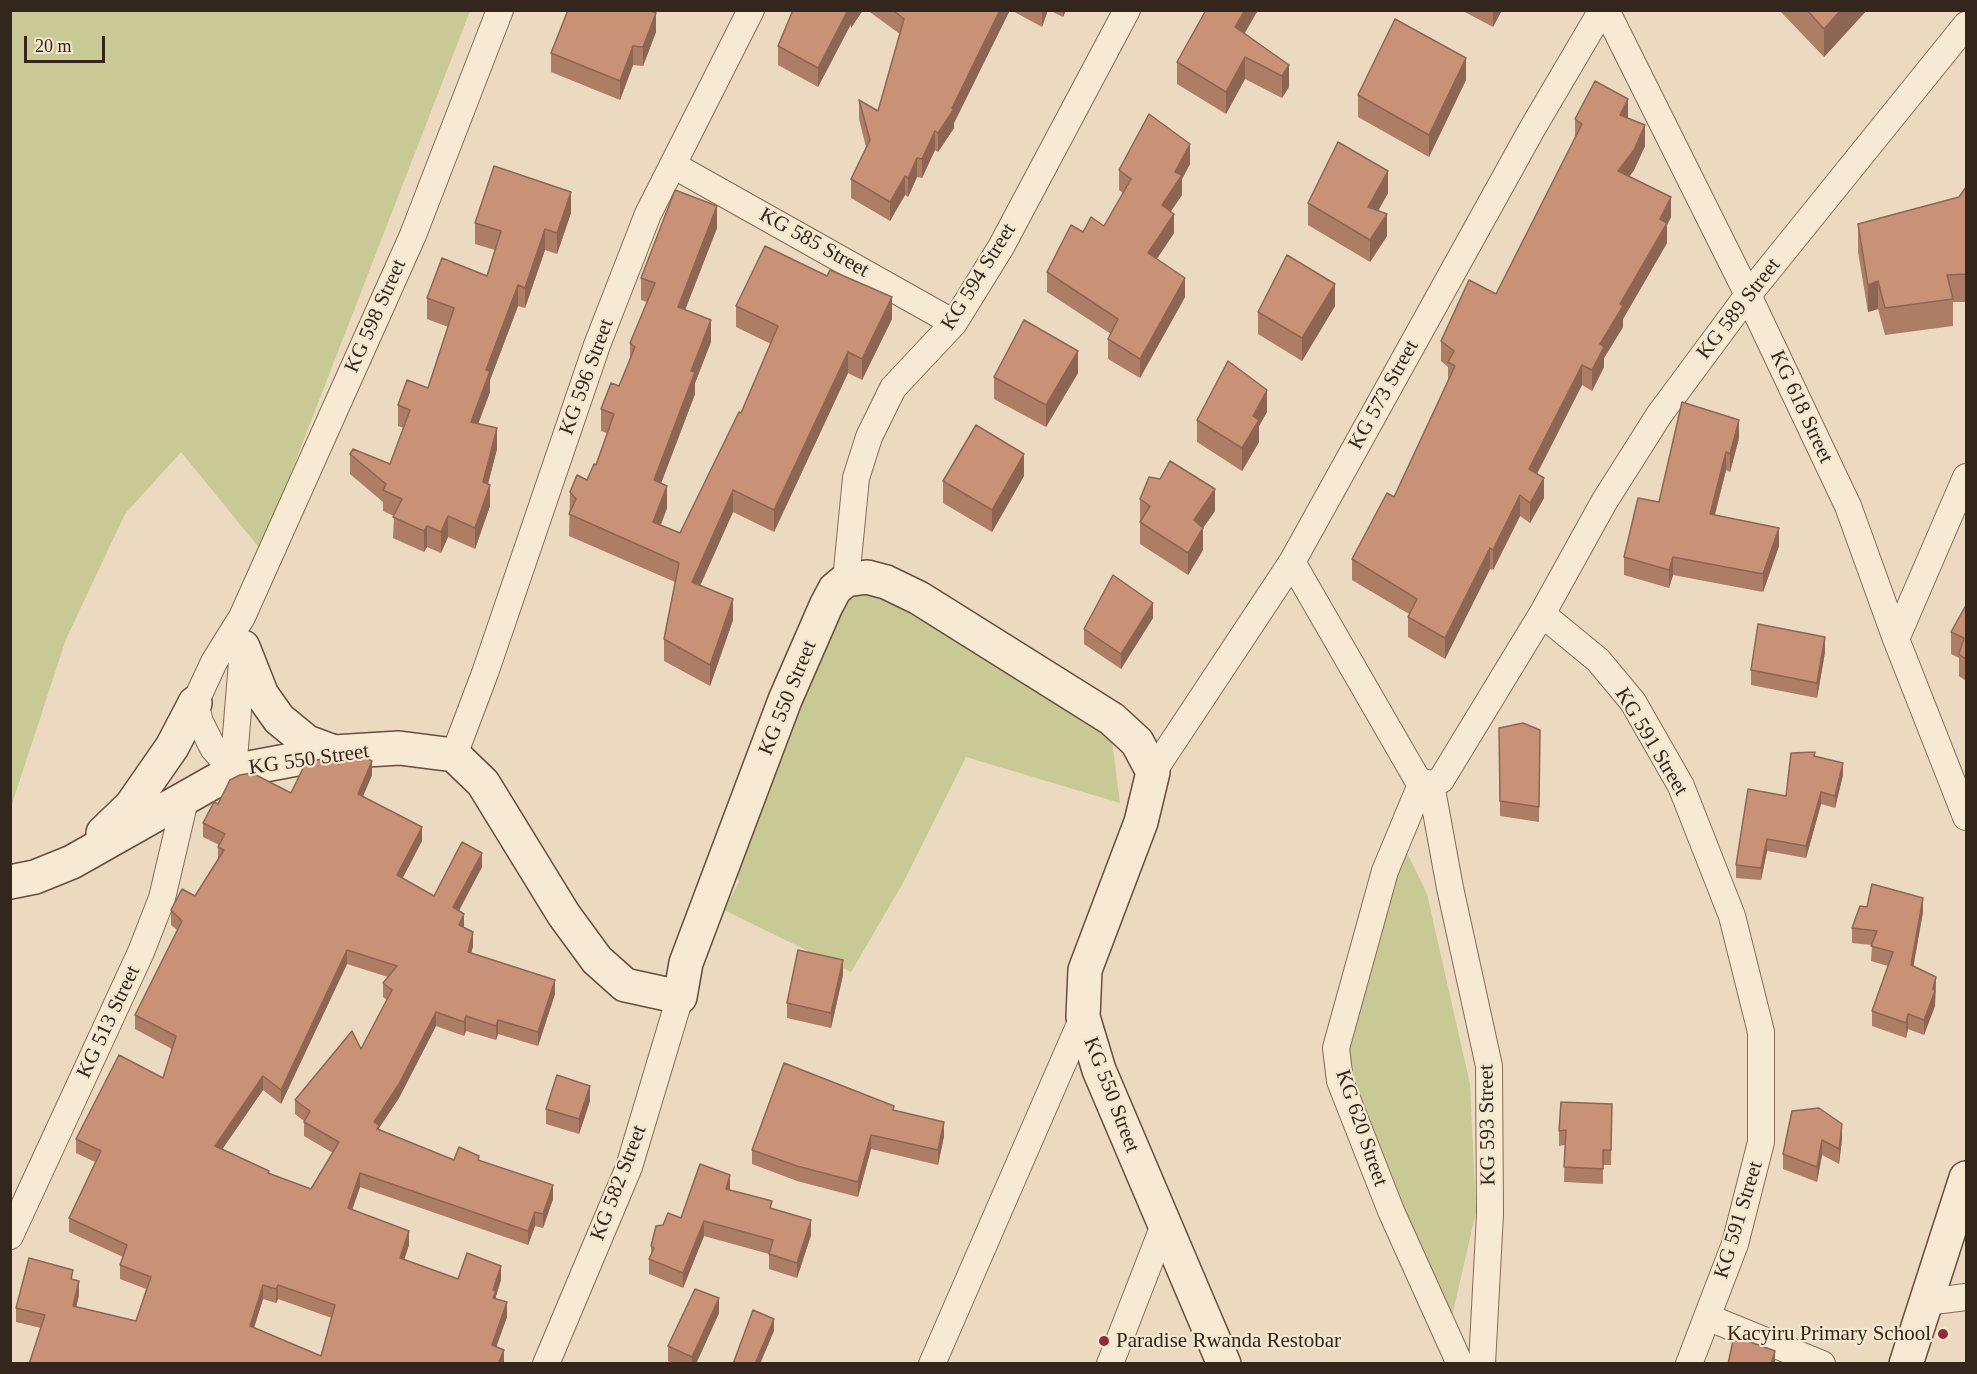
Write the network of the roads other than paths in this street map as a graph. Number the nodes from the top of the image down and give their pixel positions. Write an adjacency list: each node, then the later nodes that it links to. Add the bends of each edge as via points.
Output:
1 (500, 10): 13 (street, KG 598 Street, via 413,235)
2 (751, 10): 6 (street, KG 596 Street)
3 (1126, 10): 8 (street, KG 594 Street, via 1001,247)
4 (1604, 10): 7 (street, KG 618 Street); 10 (street, KG 573 Street, via 1532,129)
5 (1966, 25): 7 (street, KG 589 Street)
6 (673, 165): 8 (street, KG 585 Street); 17 (street, KG 596 Street, via 648,214 597,345)
7 (1748, 295): 12 (street, KG 589 Street, via 1659,415 1604,502); 14 (street, KG 618 Street, via 1848,506)
8 (954, 323): 11 (street, KG 594 Street, via 893,388 869,437 856,478)
9 (1966, 477): 14 (street)
10 (1292, 562): 19 (street, KG 573 Street); 20 (street, via 1416,777)
11 (846, 580): 19 (street, via 867,577 919,598 1112,719 1137,742); 25 (street, KG 550 Street, via 835,589 826,606 785,700 686,963)
12 (1542, 614): 20 (street, via 1441,780); 32 (street, KG 591 Street, via 1598,660 1633,702 1681,786 1732,915 1761,1032 1761,1142 1735,1244)
13 (243, 632): 15 (street, KG 598 Street, via 214,662); 16 (street, via 262,695 279,719 307,742); 18 (street, KG 598 Street)
14 (1896, 639): 22 (street, KG 618 Street)
15 (195, 703): 18 (street, via 213,748); 23 (street, via 172,747 131,806)
16 (334, 752): 17 (street, KG 550 Street, via 399,748); 18 (street, KG 550 Street)
17 (454, 755): 25 (street, via 483,783 564,915 597,960 625,985)
18 (233, 771): 21 (street, KG 550 Street)
19 (1153, 772): 26 (street, KG 550 Street, via 1141,822 1085,970)
20 (1426, 783): 37 (street, KG 620 Street, via 1385,871 1336,1048 1340,1081 1391,1211); 38 (street, KG 593 Street, via 1489,1066 1490,1215)
21 (185, 800): 23 (street, KG 550 Street); 29 (street, KG 513 Street, via 162,898 141,952)
22 (1966, 817)
23 (72, 862): 24 (street, KG 550 Street)
24 (10, 882)
25 (680, 997): 33 (street, KG 582 Street, via 629,1167)
26 (1083, 1017): 28 (street, KG 550 Street, via 1090,1050); 34 (street)
27 (1966, 1178): 31 (street)
28 (1164, 1225): 35 (street); 36 (street, KG 550 Street)
29 (10, 1236)
30 (1966, 1297): 31 (street)
31 (1926, 1302): 41 (street)
32 (1707, 1317): 39 (street); 40 (street)
33 (546, 1364)
34 (932, 1364)
35 (1110, 1364)
36 (1224, 1364)
37 (1460, 1364)
38 (1482, 1364)
39 (1689, 1364)
40 (1822, 1364)
41 (1906, 1364)

